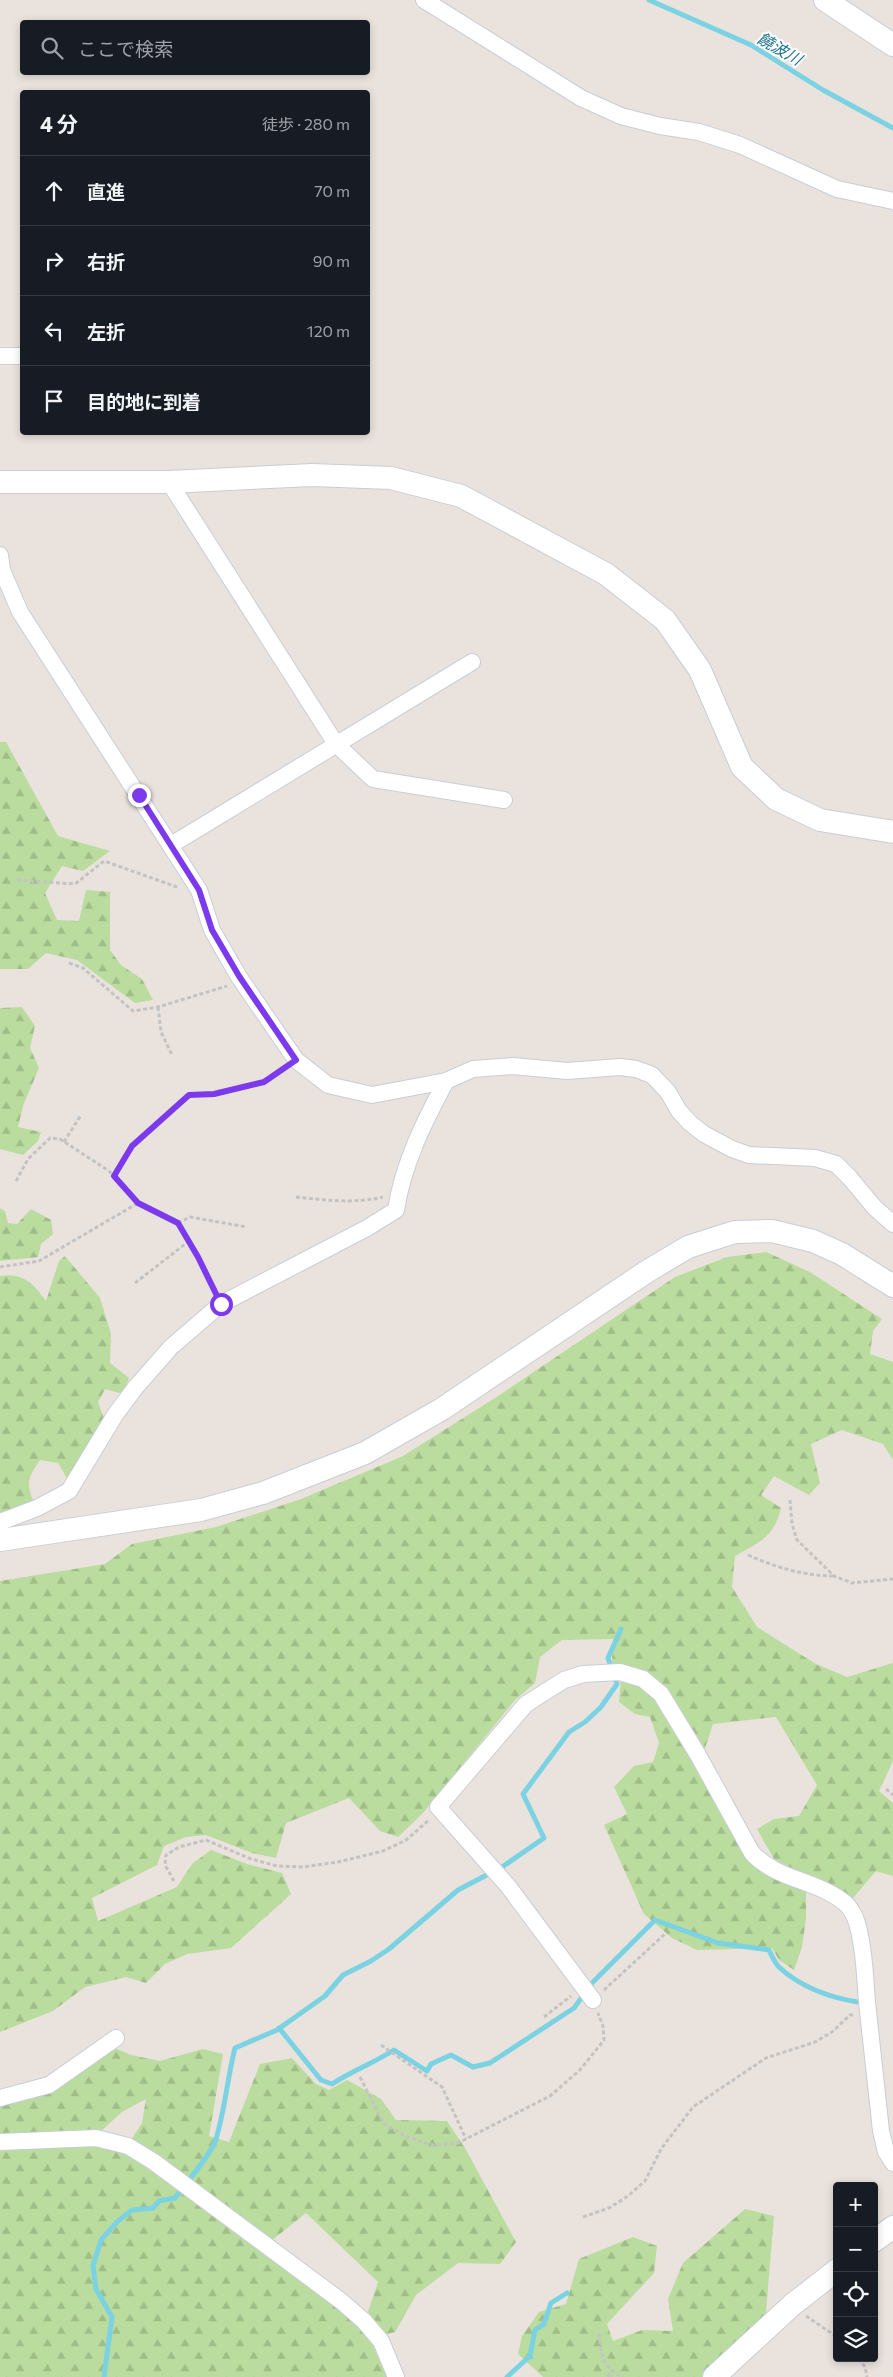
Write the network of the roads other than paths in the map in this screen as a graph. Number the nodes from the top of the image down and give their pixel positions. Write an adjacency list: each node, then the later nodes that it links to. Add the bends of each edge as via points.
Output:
1 (424, 0): 4 (street, via 581,98 621,116 740,145 837,189)
2 (825, 0): 3 (street)
3 (893, 45)
4 (893, 201)
5 (0, 356): 6 (street)
6 (20, 356)
7 (0, 482): 8 (street)
8 (169, 482): 11 (street); 13 (street, via 312,475 391,478 461,496 606,574 665,620 700,670 742,767 776,799 820,820)
9 (0, 555): 14 (street, via 2,570 20,612)
10 (472, 662): 11 (street)
11 (336, 744): 12 (street, via 373,779); 14 (street)
12 (504, 800)
13 (893, 832)
14 (171, 845): 15 (street, via 201,896 212,930 296,1060 328,1085 372,1095)
15 (446, 1081): 16 (street, via 473,1070 513,1066 567,1070 636,1069 652,1075 690,1123 732,1149 749,1155 815,1158 836,1164); 18 (street, via 420,1131 398,1193 396,1210 221,1304 171,1347 135,1388 69,1491)
16 (893, 1224)
17 (893, 1286): 19 (street, via 813,1240 772,1231 735,1232 688,1247 654,1267 442,1409 365,1453 263,1493 201,1510)
18 (0, 1522)
19 (0, 1540)
20 (588, 1993): 24 (street, via 502,1880 438,1807 526,1704 564,1680 596,1672 620,1672 643,1679 660,1694 760,1862 846,1903 849,1908 860,1940 881,2130 886,2152)
21 (116, 2038): 22 (street, via 49,2085)
22 (0, 2098)
23 (0, 2142): 28 (street, via 96,2138 128,2146 342,2301 364,2320 380,2341)
24 (893, 2163)
25 (893, 2227): 26 (street)
26 (878, 2237)
27 (834, 2272): 29 (street, via 792,2305)
28 (396, 2377)
29 (714, 2377)

